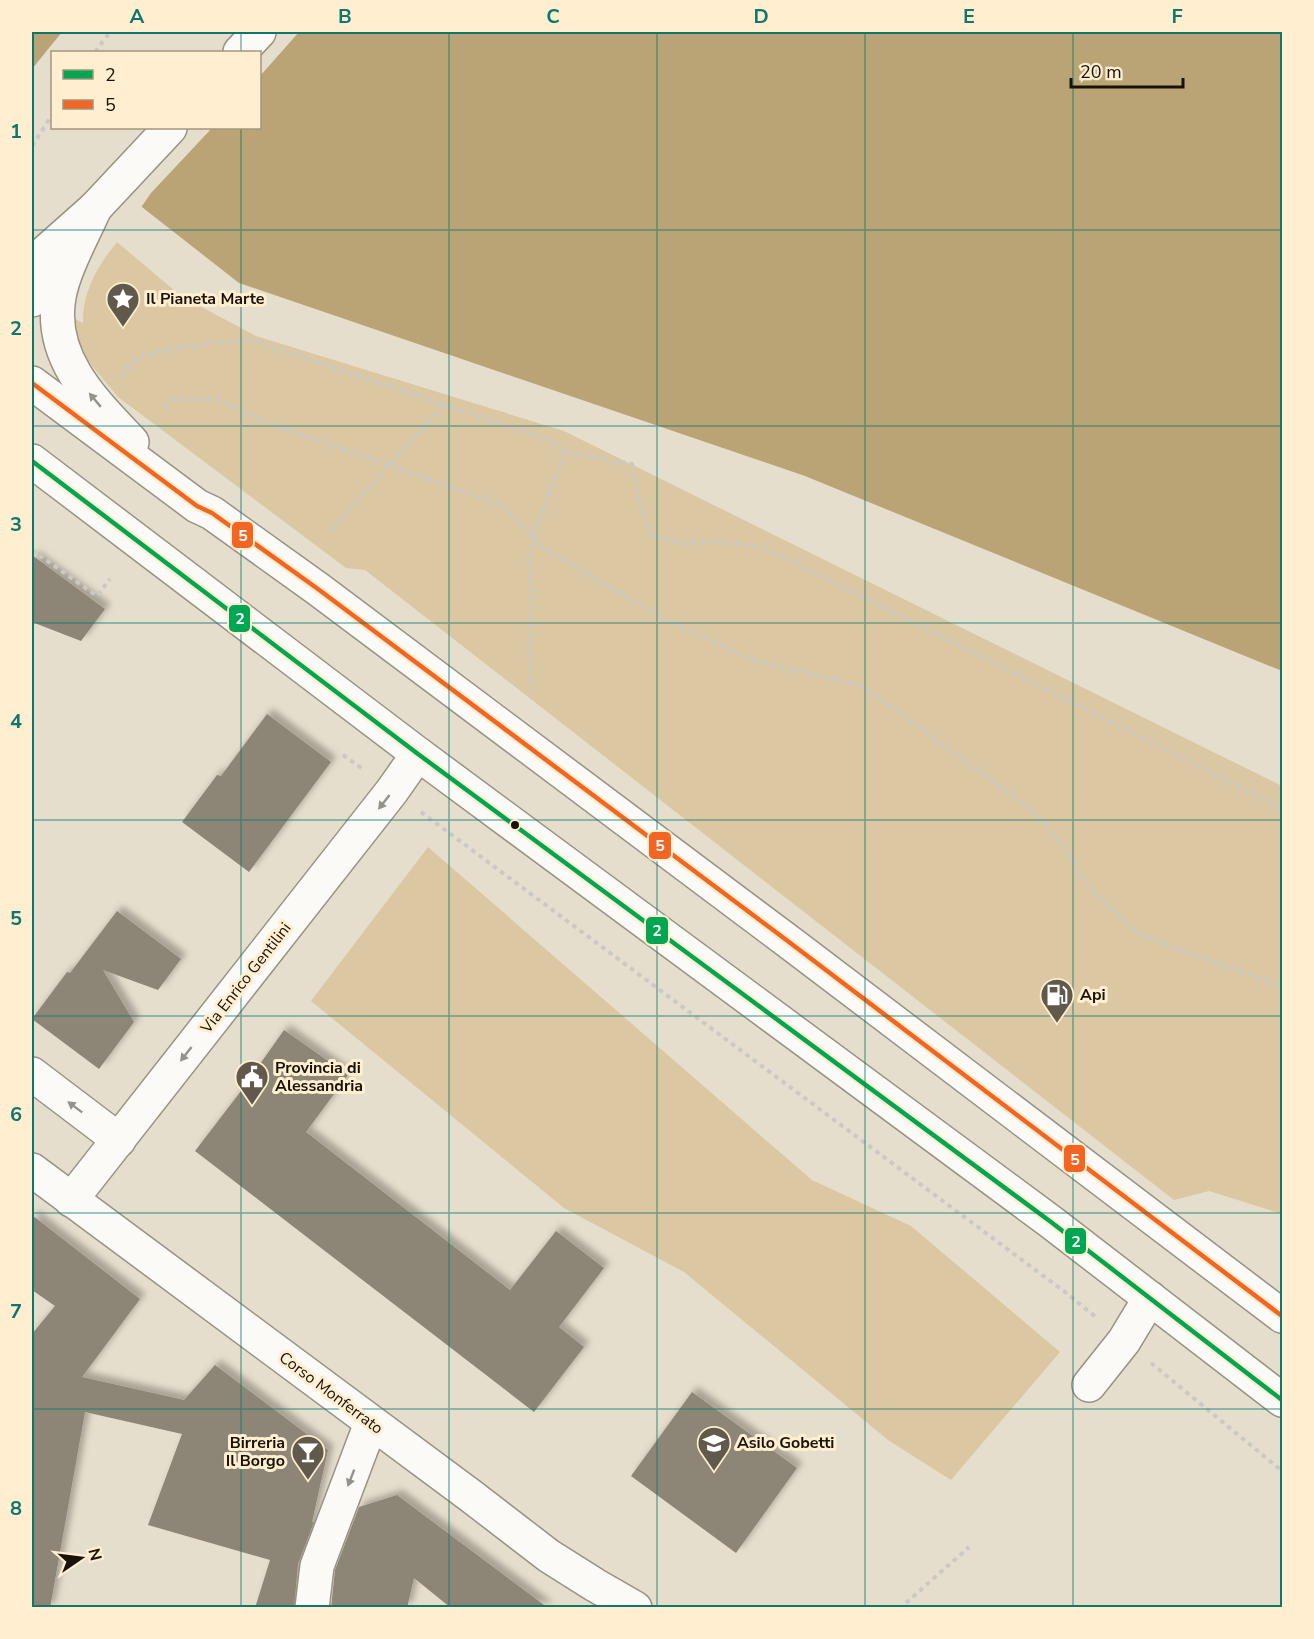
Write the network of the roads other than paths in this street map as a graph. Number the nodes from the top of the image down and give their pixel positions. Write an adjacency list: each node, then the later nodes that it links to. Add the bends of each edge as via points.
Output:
1 (259, 32): 2 (main road)
2 (241, 51)
3 (169, 129): 4 (main road)
4 (95, 208): 5 (main road); 6 (main road)
5 (74, 256): 7 (main road); 10 (main road, one-way to 5, via 142,452 73,373 61,345 57,318 59,296)
6 (34, 260)
7 (32, 300)
8 (32, 383): 10 (main road, via 187,500)
9 (32, 461): 11 (main road)
10 (212, 513): 17 (main road, via 647,835)
11 (418, 754): 13 (main road, Via Enrico Gentilini, one-way to 13); 16 (main road)
12 (32, 1074): 13 (main road, one-way to 12)
13 (119, 1140): 15 (main road, Via Enrico Gentilini)
14 (32, 1170): 15 (main road, Corso Monferrato)
15 (71, 1200): 20 (main road, Corso Monferrato)
16 (1150, 1298): 18 (main road, via 1124,1341); 19 (main road)
17 (1282, 1316)
18 (1089, 1385)
19 (1282, 1400)
20 (371, 1423): 21 (main road, one-way to 21, via 317,1566); 22 (main road, Corso Monferrato, via 549,1556)
21 (312, 1608)
22 (635, 1608)

